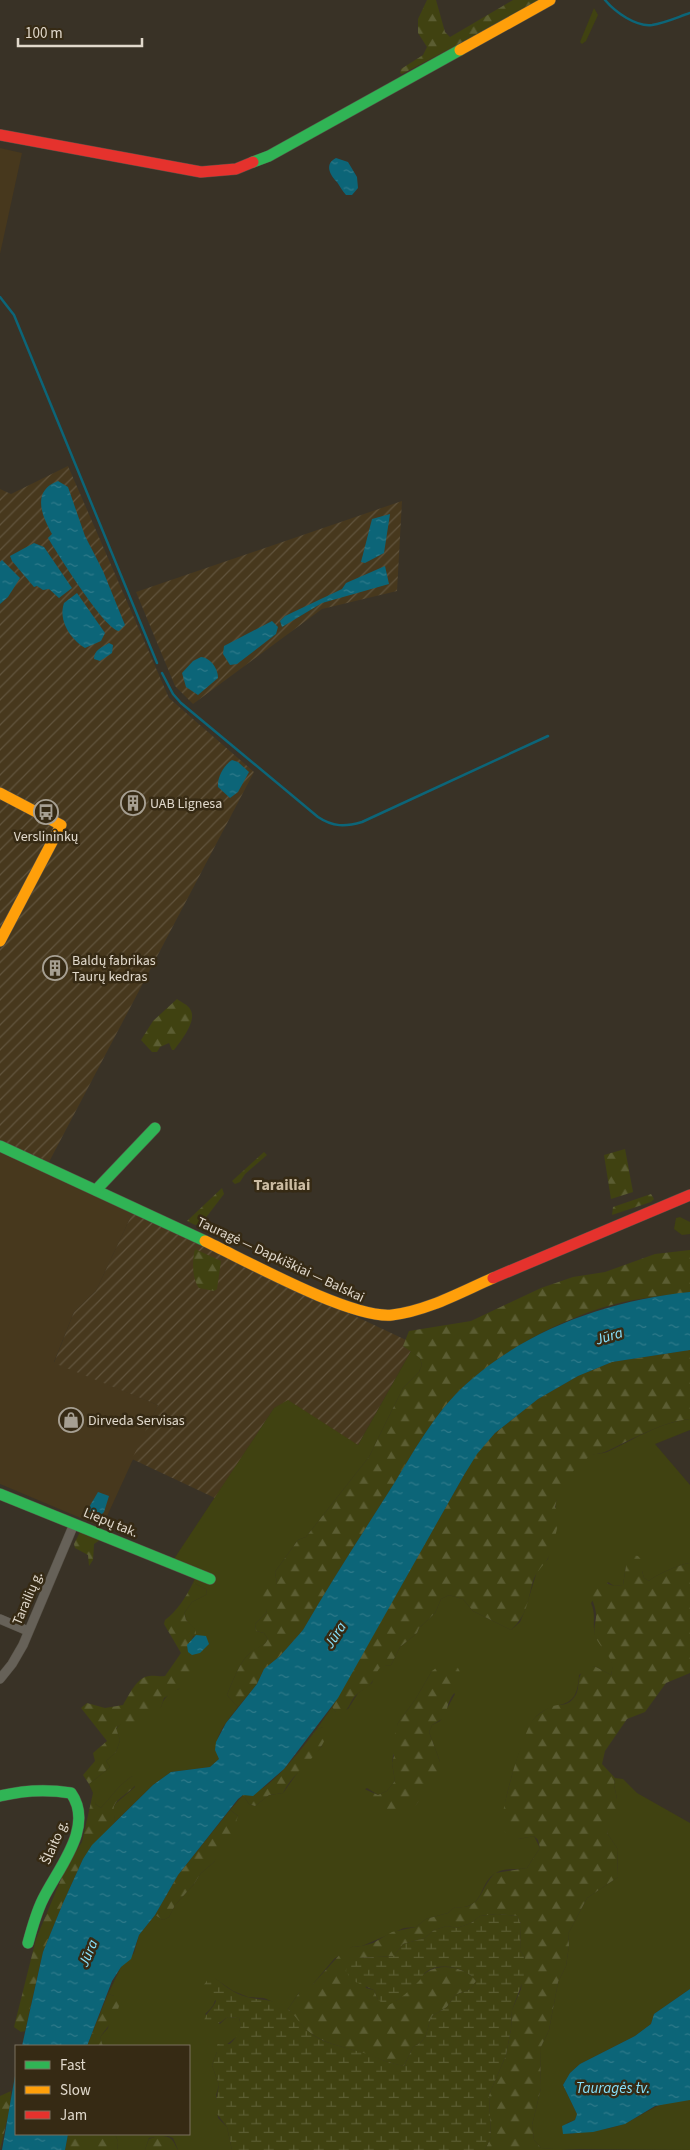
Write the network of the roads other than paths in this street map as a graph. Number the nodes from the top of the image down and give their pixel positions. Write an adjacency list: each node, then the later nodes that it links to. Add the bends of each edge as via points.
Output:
1 (550, 0): 2 (street, via 269,156 236,169 201,172 170,168)
2 (0, 135)
3 (0, 793): 4 (street, via 61,825)
4 (0, 941)
5 (155, 1128): 7 (street)
6 (0, 1146): 7 (street, Tauragė — Dapkiškiai — Balskai)
7 (96, 1190): 8 (street, Tauragė — Dapkiškiai — Balskai, via 370,1316 401,1314 439,1301)
8 (690, 1195)
9 (0, 1494): 10 (street, Liepų tak.)
10 (74, 1524): 11 (street, Liepų tak.); 13 (street, Tarailių g.)
11 (210, 1579)
12 (0, 1619): 13 (street)
13 (28, 1631): 14 (street, Tarailių g., via 18,1654)
14 (0, 1680)
15 (0, 1796): 16 (street, Šlaito g., via 21,1791 62,1791 71,1793 80,1805 75,1837 43,1900)
16 (28, 1943)

